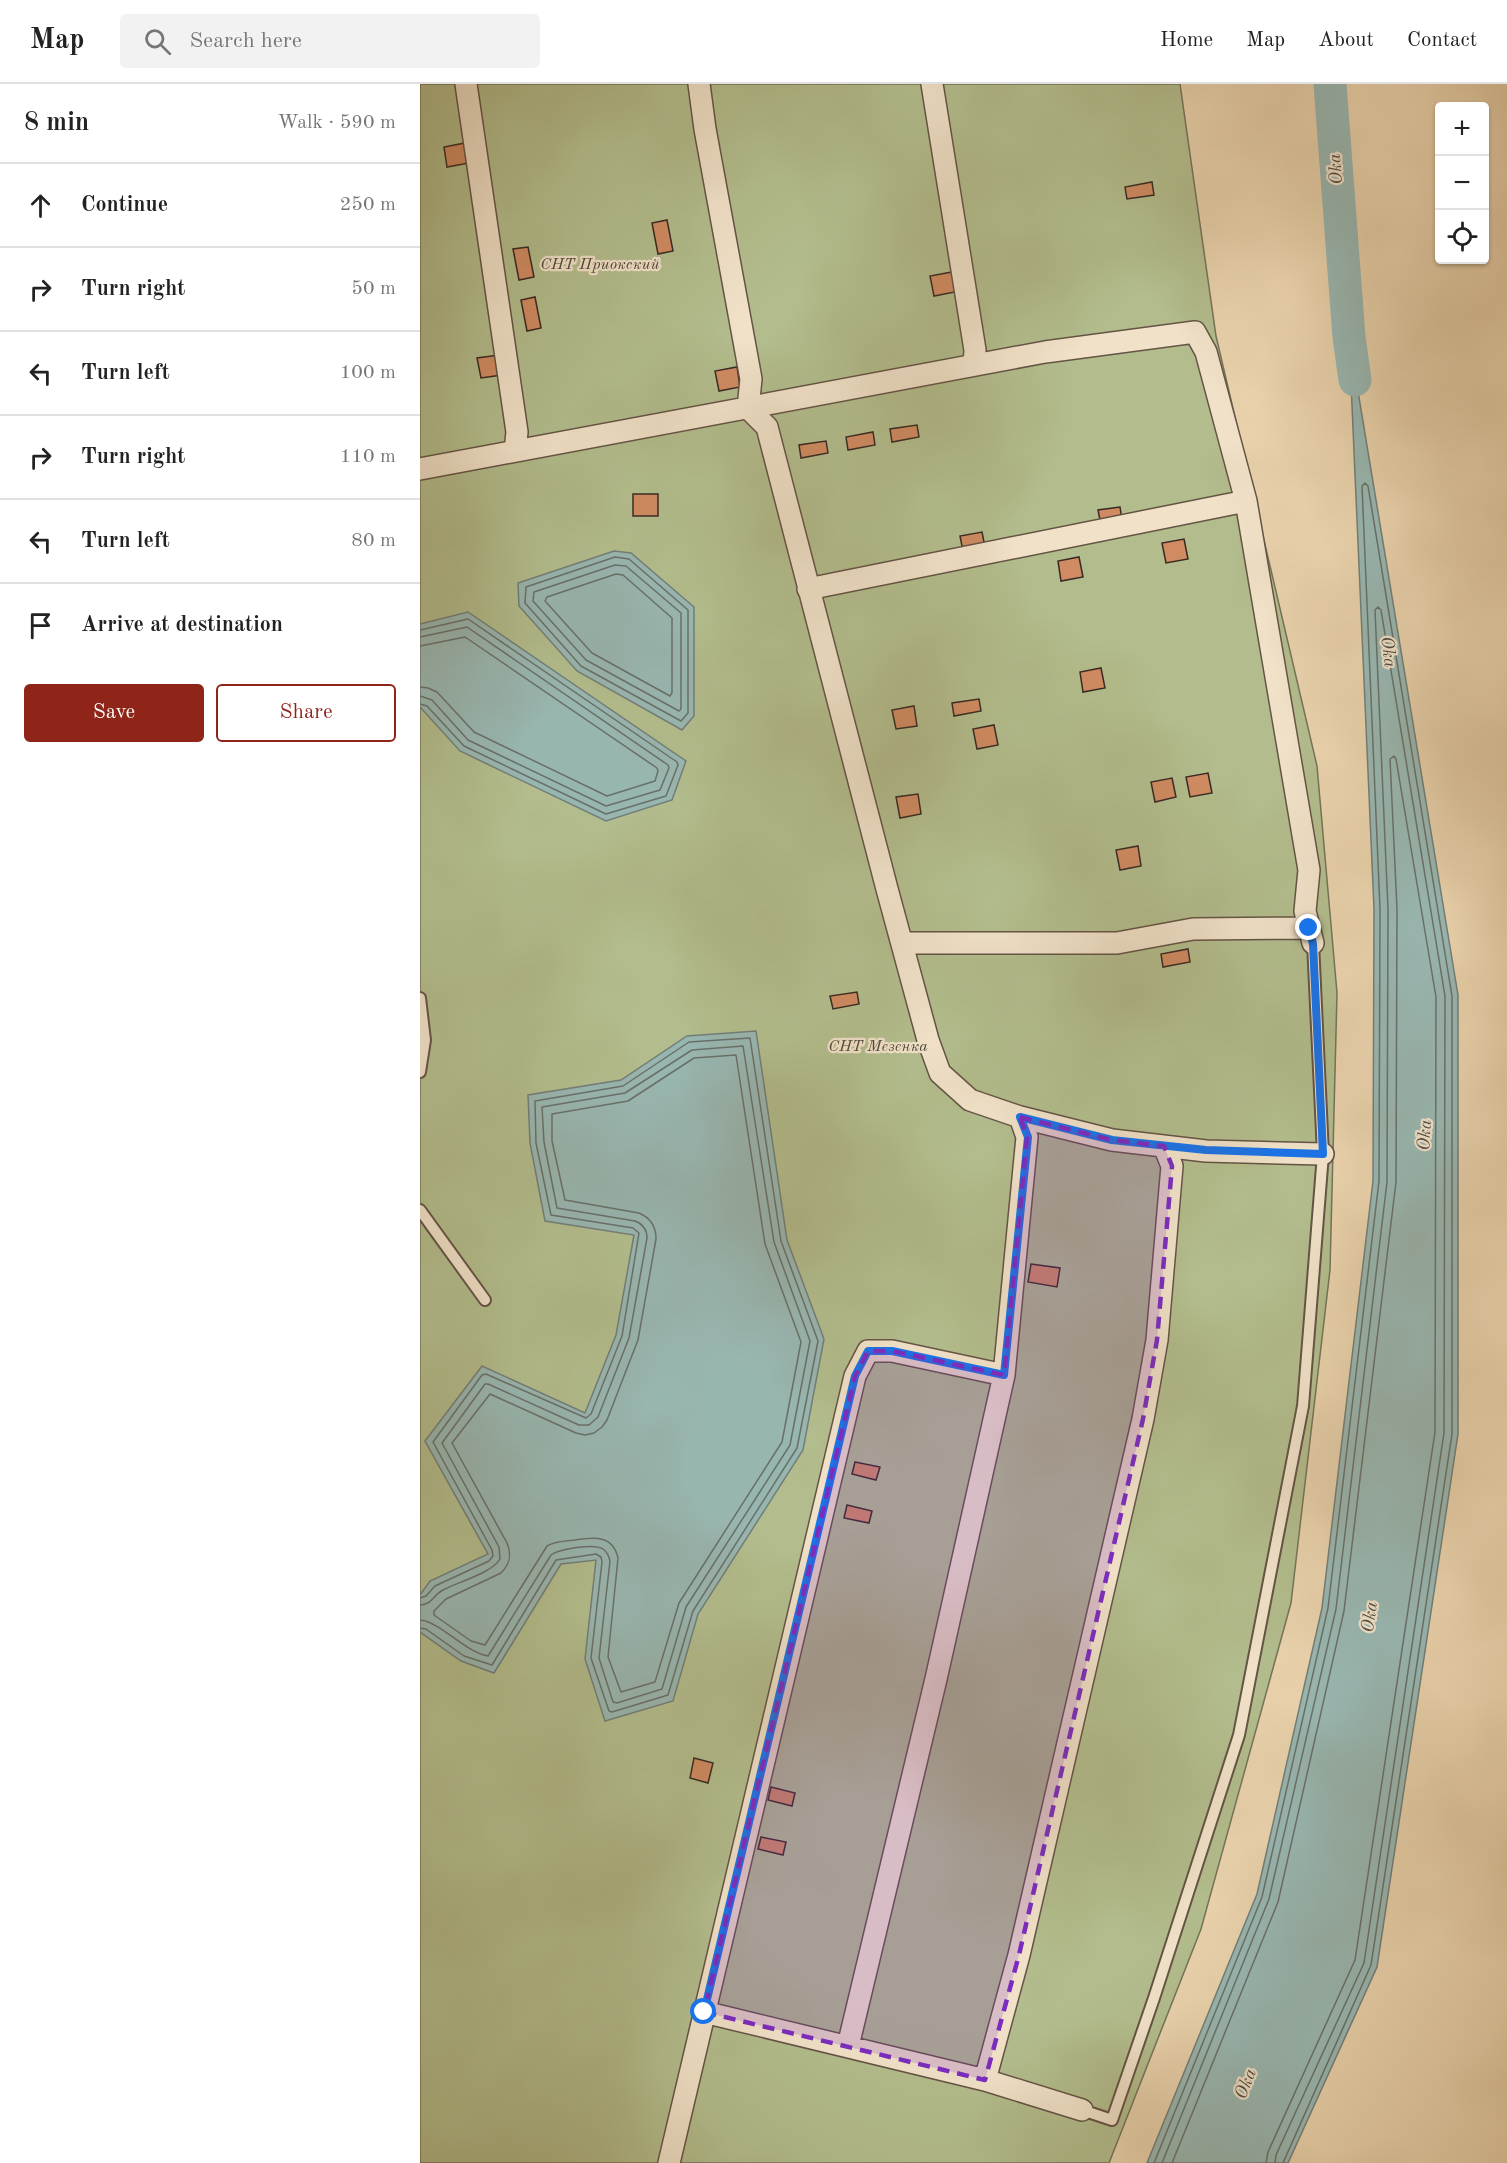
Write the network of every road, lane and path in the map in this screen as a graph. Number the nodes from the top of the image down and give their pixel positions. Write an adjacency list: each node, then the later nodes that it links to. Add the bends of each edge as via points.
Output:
1 (466, 84): 6 (street, via 517,432)
2 (699, 84): 5 (street, via 751,379)
3 (932, 84): 4 (street, via 975,350)
4 (974, 365): 5 (street); 8 (street, via 1195,332 1206,352)
5 (748, 408): 6 (street); 9 (street, via 767,427)
6 (514, 451): 7 (street)
7 (420, 469)
8 (1246, 501): 9 (street); 10 (street, via 1309,870 1305,911)
9 (808, 590): 11 (street)
10 (1311, 936): 11 (street, via 1193,929 1117,943); 16 (lane)
11 (902, 943): 14 (street, via 939,1073 970,1100)
12 (420, 998): 13 (lane, via 424,1040)
13 (420, 1072)
14 (1020, 1117): 15 (street, via 1112,1140); 19 (street, via 1028,1137)
15 (1164, 1146): 16 (street); 22 (street, via 1172,1166 1157,1340 1143,1419 1019,1955)
16 (1323, 1154): 23 (lane, via 1303,1406 1239,1735 1112,2120)
17 (420, 1210): 18 (lane)
18 (485, 1300)
19 (1004, 1375): 20 (street, via 892,1351 868,1351 855,1376); 21 (street)
20 (704, 2012): 21 (street); 24 (street)
21 (848, 2046): 22 (street)
22 (985, 2080): 23 (street)
23 (1082, 2110)
24 (669, 2163)

